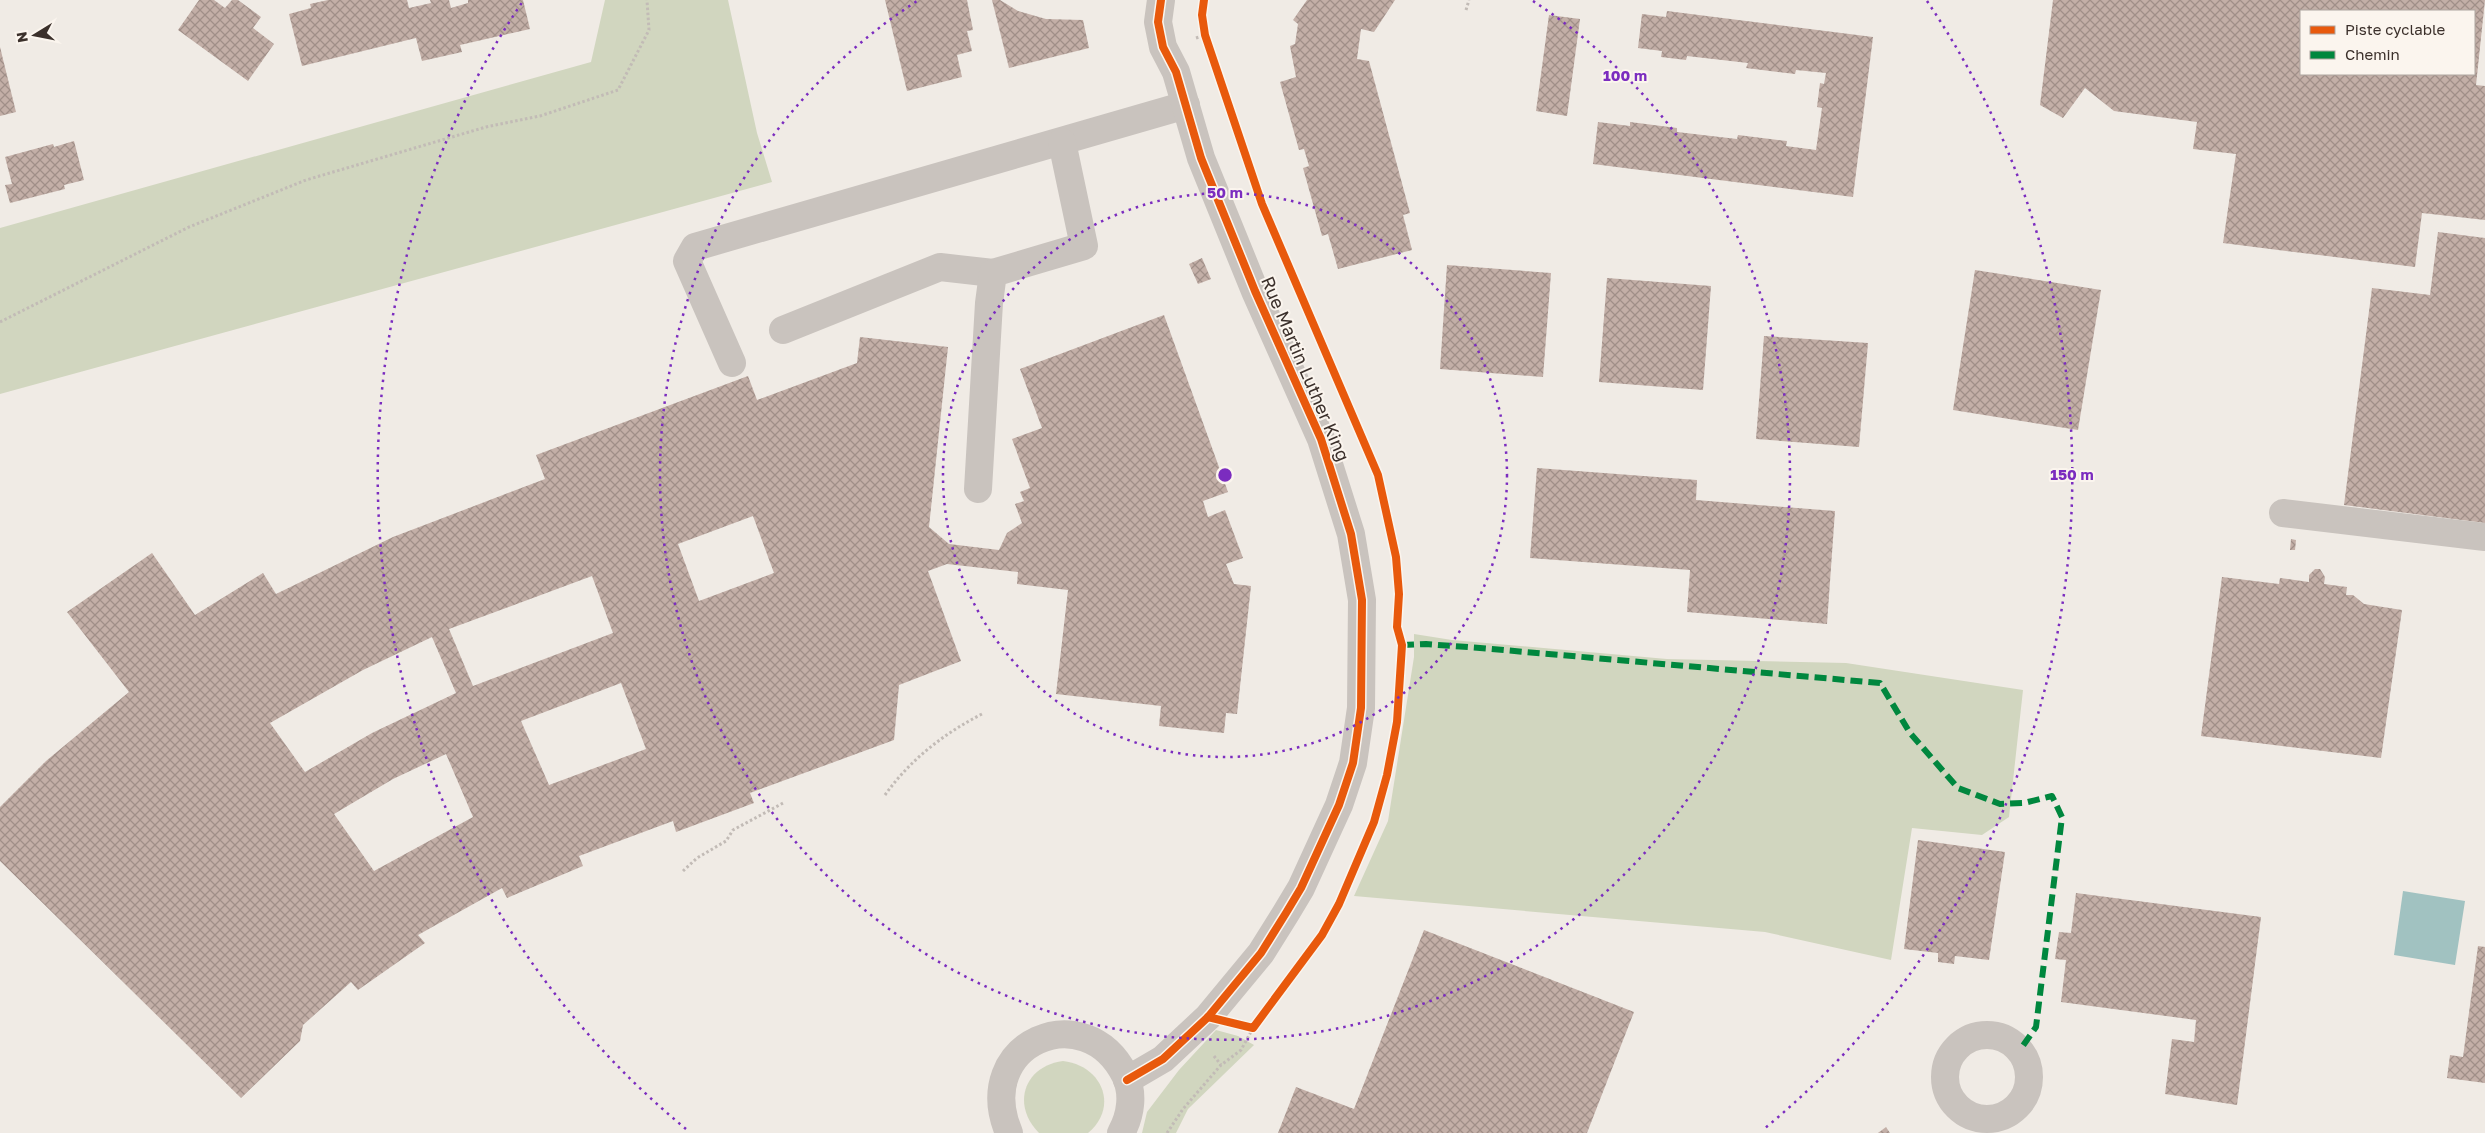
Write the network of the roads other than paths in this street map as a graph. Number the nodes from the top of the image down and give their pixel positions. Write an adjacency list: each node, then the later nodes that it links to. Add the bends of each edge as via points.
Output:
1 (1140, 0): 2 (street)
2 (1159, 11): 3 (street, Rue Martin Luther King, via 1163,47 1176,72)
3 (1186, 105): 4 (street); 11 (street, Rue Martin Luther King, via 1201,158 1259,300 1321,438 1351,534 1362,600 1361,708 1353,763 1339,805 1286,914 1261,953 1208,1017 1163,1059)
4 (1062, 142): 5 (street, via 1084,246); 7 (street, via 695,247 687,261)
5 (993, 273): 6 (street, via 940,267); 8 (street)
6 (782, 330)
7 (732, 363)
8 (978, 489)
9 (2283, 513): 10 (street)
10 (2485, 537)
11 (1127, 1080): 12 (street, via 1118,1062 1104,1047 1086,1038 1067,1034 1047,1036 1014,1058 1004,1076 1000,1095 1001,1115); 13 (street, via 1130,1111)
12 (1009, 1133)
13 (1121, 1133)

